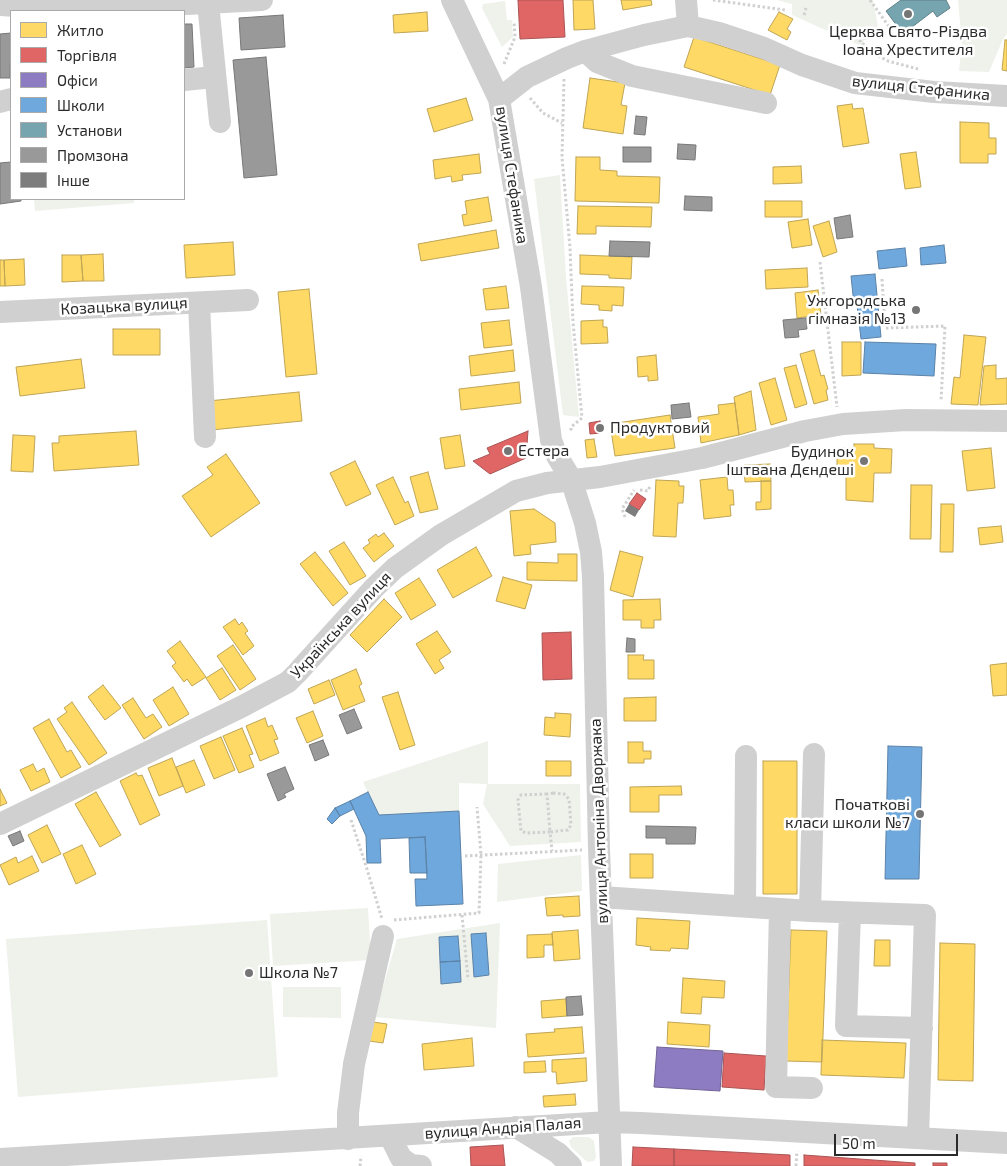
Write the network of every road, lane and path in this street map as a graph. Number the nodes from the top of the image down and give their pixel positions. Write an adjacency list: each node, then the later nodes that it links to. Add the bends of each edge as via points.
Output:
1 (262, 0): 6 (street)
2 (452, 0): 21 (street)
3 (686, 0): 13 (street)
4 (713, 0): 10 (path)
5 (870, 0): 14 (path)
6 (230, 1): 7 (street)
7 (208, 3): 8 (street, via 73,10); 19 (street)
8 (0, 5)
9 (806, 8): 11 (path)
10 (785, 10)
11 (804, 15)
12 (514, 21): 17 (path, via 515,37)
13 (688, 26): 16 (street, вулиця Стефаника); 22 (street, вулиця Стефаника, via 764,48 855,83)
14 (890, 28)
15 (870, 35): 18 (path, via 860,41 873,53)
16 (576, 55): 21 (street, вулиця Стефаника, via 528,77); 23 (street, via 632,76); 25 (path, via 563,87)
17 (504, 64)
18 (922, 71)
19 (214, 77): 20 (street); 24 (street)
20 (185, 80)
21 (508, 92): 25 (path, via 535,103 543,113); 36 (street, вулиця Стефаника, via 552,440)
22 (1007, 96)
23 (766, 103)
24 (220, 122)
25 (562, 123): 34 (path, via 572,322 582,418 571,428)
26 (820, 262): 32 (path)
27 (882, 279): 31 (path, via 885,328 945,326)
28 (248, 300): 29 (street, Козацька вулиця)
29 (199, 303): 30 (street, Козацька вулиця); 35 (street)
30 (0, 312)
31 (940, 405)
32 (837, 408)
33 (1007, 421): 36 (street, Українська вулиця, via 906,420 843,424 702,458 600,477)
34 (571, 434)
35 (205, 437)
36 (571, 479): 42 (street, Українська вулиця, via 532,486 507,495 414,552 374,588 288,682); 48 (street, вулиця Антоніна Дворжака, via 585,523 593,577)
37 (814, 754): 51 (street)
38 (746, 756): 49 (street)
39 (548, 794): 43 (path); 43 (path, via 564,794 569,799 571,825 568,830); 43 (path, via 521,795 518,800 521,831)
40 (477, 807): 46 (path)
41 (351, 820): 55 (path)
42 (0, 824)
43 (550, 832): 45 (path)
44 (584, 850): 45 (path)
45 (552, 851): 46 (path)
46 (481, 855): 47 (path); 53 (path, via 479,914)
47 (465, 856)
48 (601, 897): 49 (street); 59 (street, вулиця Антоніна Дворжака)
49 (745, 906): 50 (street)
50 (780, 909): 51 (street); 58 (street, via 776,1087)
51 (810, 911): 52 (street)
52 (850, 913): 57 (street, via 926,915); 57 (street, via 846,1026)
53 (462, 915): 54 (path); 56 (path)
54 (401, 919)
55 (383, 928): 62 (street, via 354,1064)
56 (468, 979)
57 (922, 1028): 63 (street)
58 (812, 1088)
59 (609, 1122): 60 (street, вулиця Андрія Палая); 63 (street, вулиця Андрія Палая); 69 (street, вулиця Антоніна Дворжака)
60 (516, 1127): 61 (street, вулиця Андрія Палая); 68 (street, via 558,1153)
61 (390, 1136): 62 (street, вулиця Андрія Палая); 67 (street, via 401,1158)
62 (348, 1138): 66 (street, вулиця Андрія Палая)
63 (918, 1138): 64 (street, вулиця Андрія Палая)
64 (1007, 1143)
65 (797, 1151): 70 (path)
66 (0, 1158)
67 (421, 1166)
68 (571, 1166)
69 (611, 1166)
70 (796, 1166)

